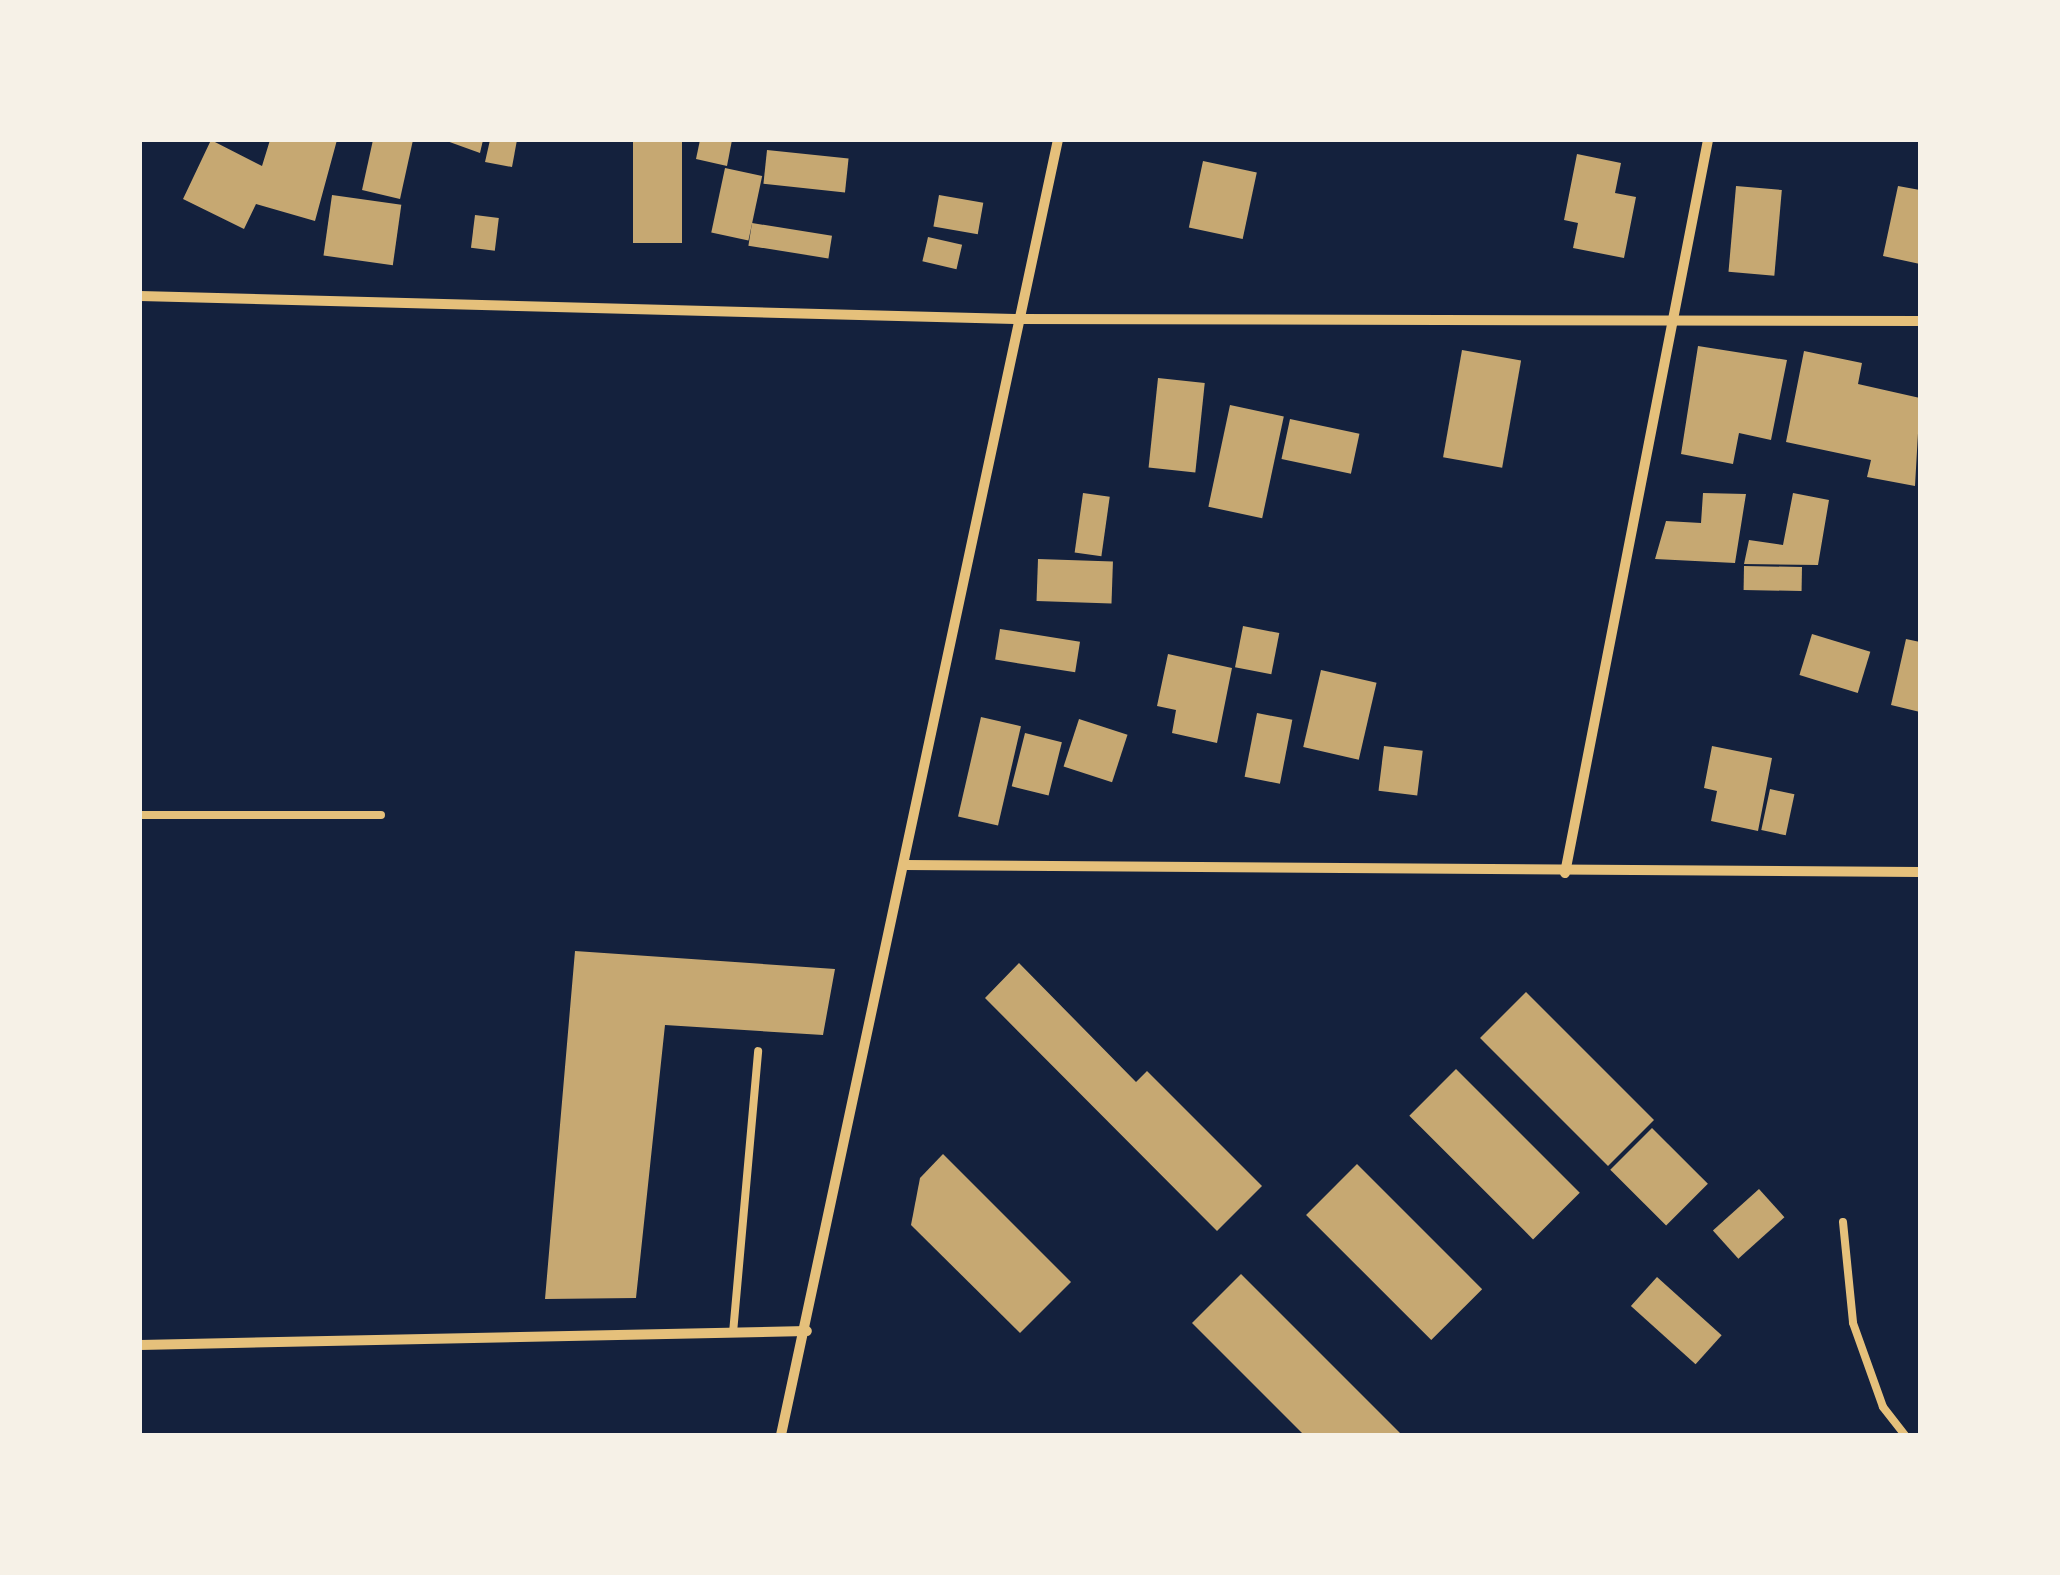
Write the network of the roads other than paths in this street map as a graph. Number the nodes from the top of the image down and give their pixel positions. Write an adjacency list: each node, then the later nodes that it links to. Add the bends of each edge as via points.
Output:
1 (1058, 140): 5 (street)
2 (1708, 140): 4 (street)
3 (140, 296): 5 (street)
4 (1668, 316): 5 (street); 6 (street); 11 (street)
5 (1015, 319): 9 (street)
6 (1920, 321)
7 (381, 814): 8 (lane)
8 (140, 815)
9 (905, 865): 11 (street); 14 (street)
10 (1920, 872): 11 (street)
11 (1565, 873)
12 (758, 1051): 15 (lane)
13 (1843, 1222): 18 (lane, via 1853,1322 1883,1407)
14 (807, 1331): 15 (street); 17 (street)
15 (733, 1333): 16 (street)
16 (140, 1345)
17 (781, 1435)
18 (1904, 1435)

